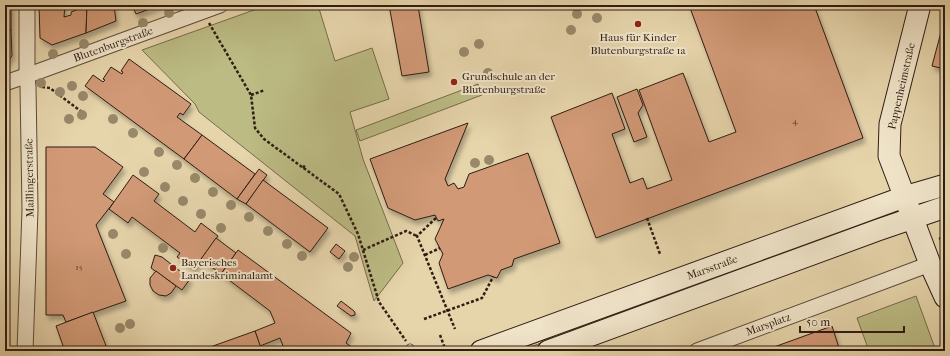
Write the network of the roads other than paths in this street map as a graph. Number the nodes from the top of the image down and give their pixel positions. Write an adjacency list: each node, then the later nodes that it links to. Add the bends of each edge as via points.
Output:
1 (27, 5): 4 (street, Maillingerstraße)
2 (220, 5): 4 (street, Blutenburgstraße)
3 (920, 5): 7 (main road, Pappenheimstraße, via 890,124 889,156)
4 (27, 76): 5 (street, Blutenburgstraße); 12 (street, Maillingerstraße, via 30,210)
5 (5, 83)
6 (945, 184): 7 (main road, Marsstraße)
7 (904, 197): 9 (main road, Pappenheimstraße); 13 (main road, Marsstraße)
8 (945, 207): 9 (main road, Marsstraße)
9 (916, 226): 10 (main road, Pappenheimstraße); 14 (main road, Marsstraße)
10 (930, 264): 11 (main road, Pappenheimstraße); 15 (street, Marsplatz)
11 (945, 297)
12 (25, 351)
13 (480, 351)
14 (548, 351)
15 (697, 351)

